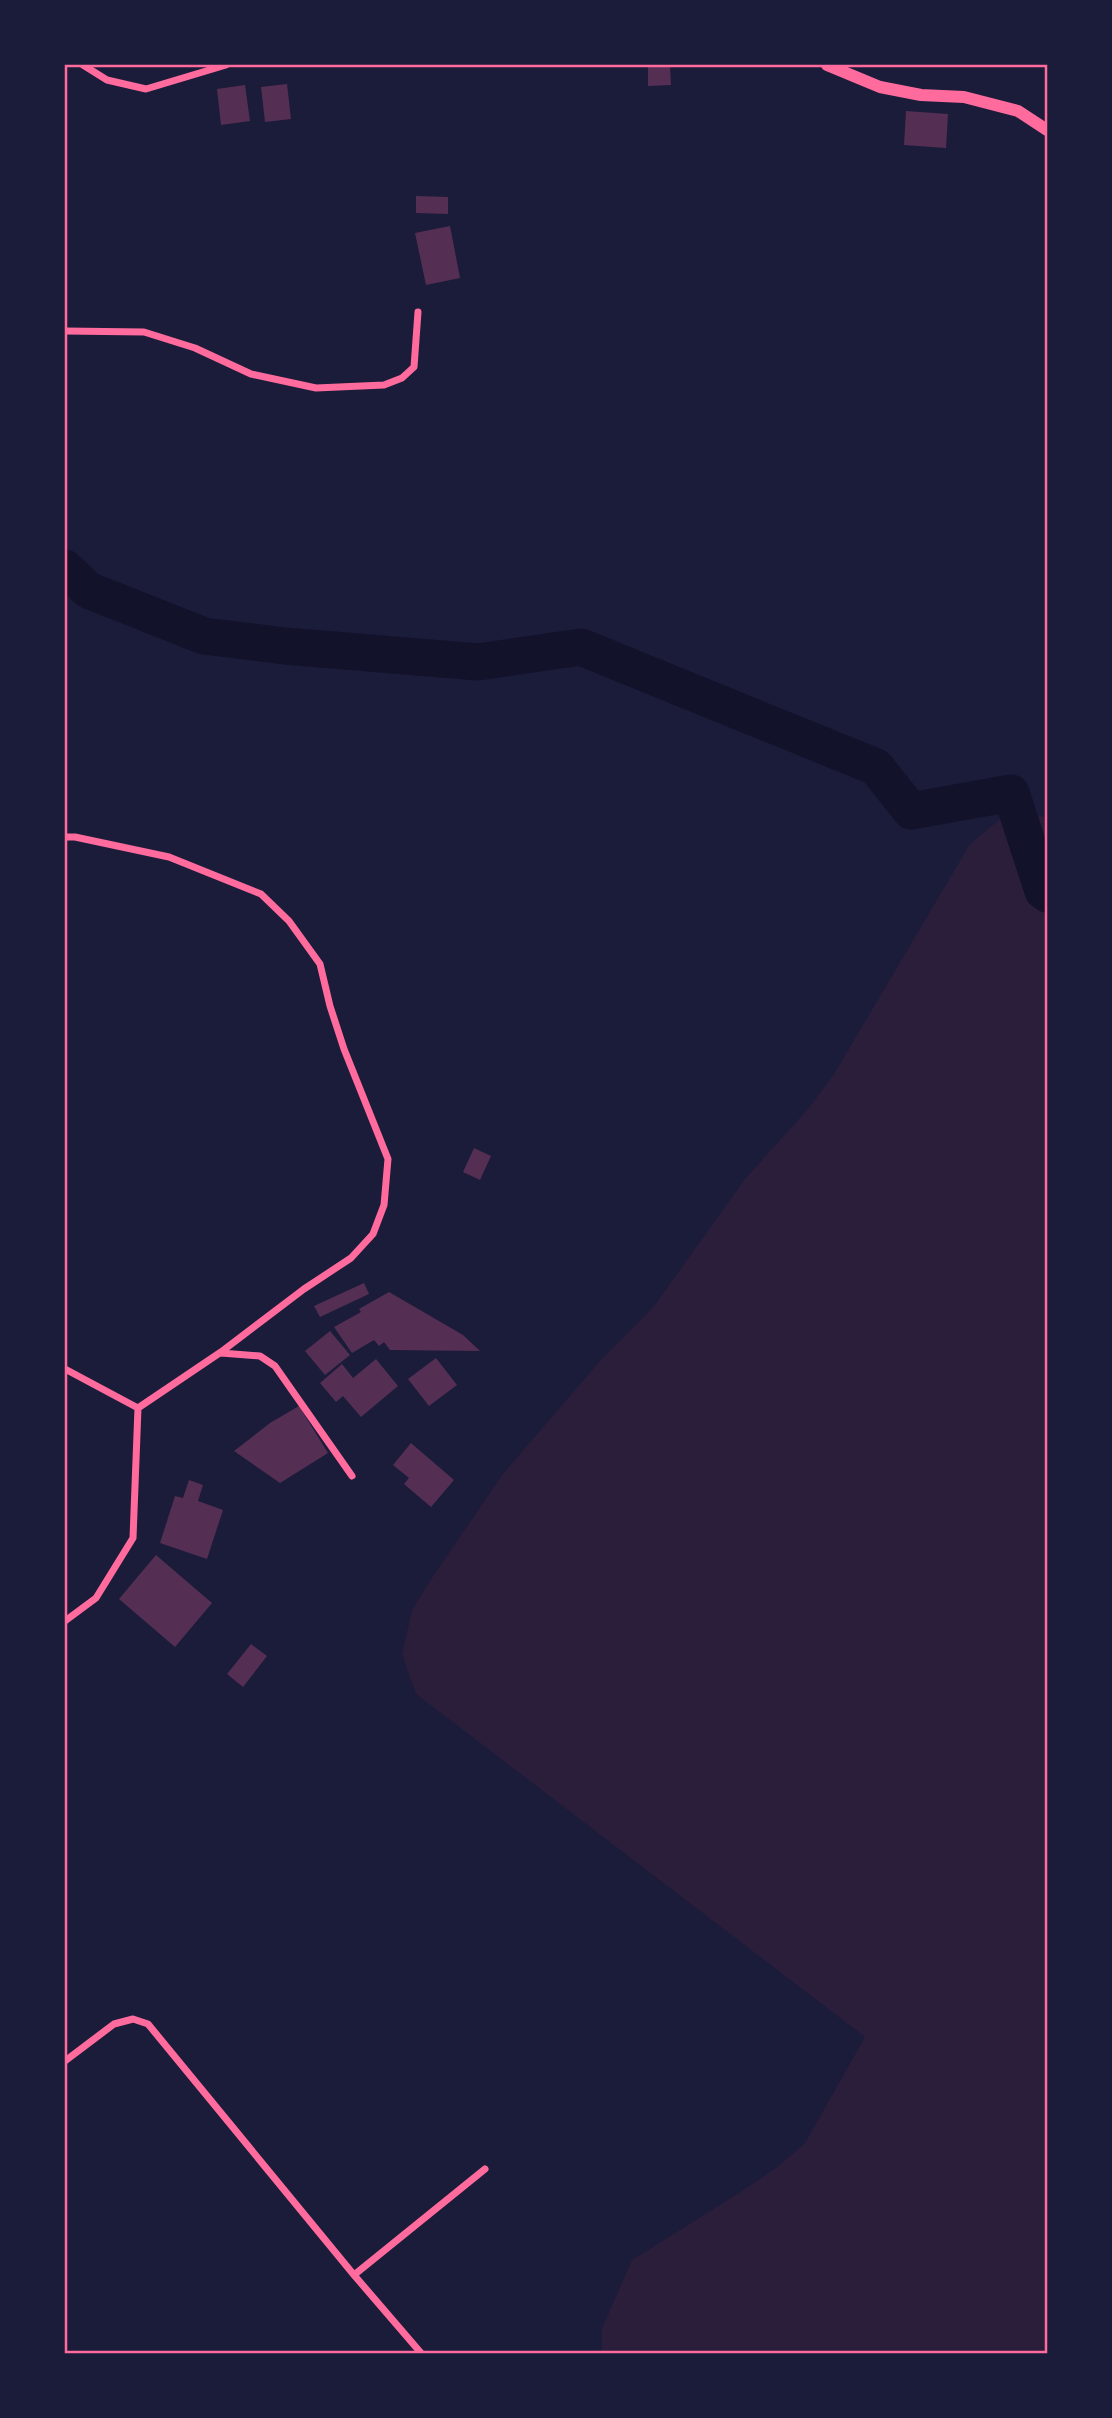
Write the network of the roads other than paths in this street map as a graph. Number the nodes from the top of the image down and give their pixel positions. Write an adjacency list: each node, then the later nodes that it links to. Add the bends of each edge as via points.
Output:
1 (83, 65): 2 (street, via 107,79 146,89)
2 (226, 65)
3 (827, 65): 4 (street, via 880,87 964,97 1018,111)
4 (1047, 130)
5 (418, 312): 6 (street, via 414,367 384,386 316,388 251,374 195,348 144,332)
6 (65, 331)
7 (65, 837): 8 (street, via 169,857 261,894 280,912 320,964 344,1049 388,1159 384,1205 373,1234 351,1258)
8 (221, 1352): 10 (street); 11 (street, via 260,1356 275,1366)
9 (65, 1369): 10 (street)
10 (138, 1408): 12 (street, via 133,1538 96,1598)
11 (352, 1476)
12 (65, 1621)
13 (65, 2061): 15 (street, via 114,2024 133,2019 148,2024)
14 (485, 2169): 15 (street)
15 (354, 2275): 16 (street)
16 (421, 2353)

